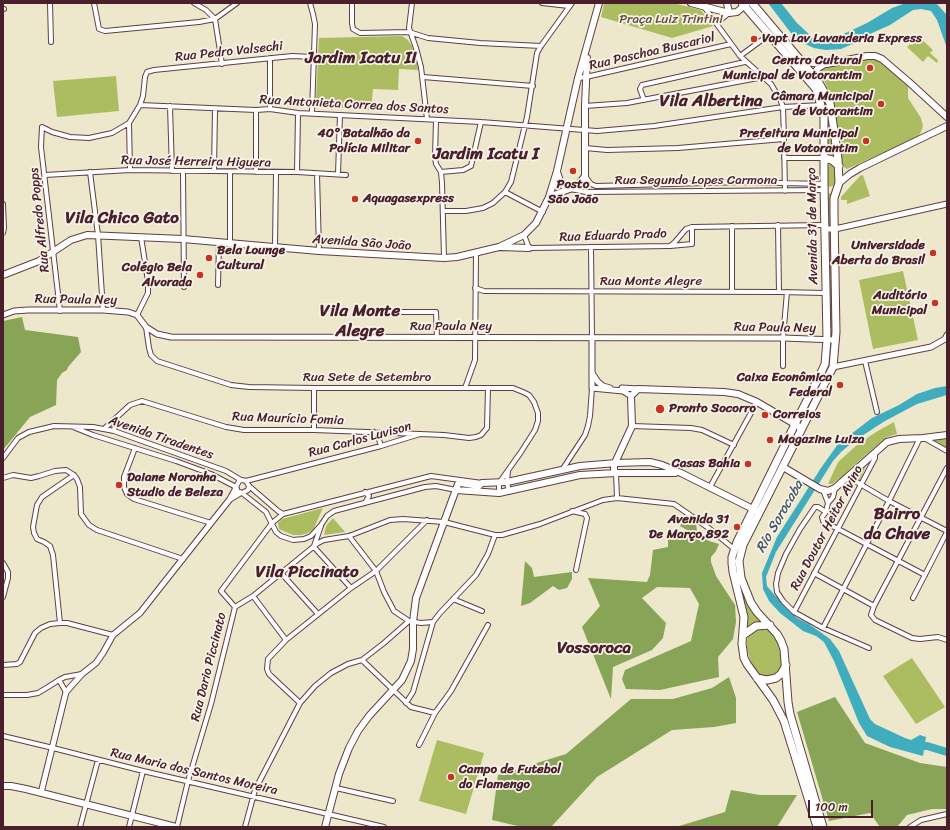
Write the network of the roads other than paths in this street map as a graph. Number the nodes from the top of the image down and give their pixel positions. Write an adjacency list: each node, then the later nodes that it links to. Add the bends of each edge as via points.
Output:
1 (50, 3): 21 (street)
2 (94, 3): 17 (street, via 99,29 105,31)
3 (194, 3): 17 (street)
4 (237, 3): 17 (street)
5 (310, 3): 26 (street, via 315,24)
6 (352, 3): 19 (street, via 353,29 360,33)
7 (412, 3): 19 (street)
8 (542, 3): 13 (street)
9 (599, 3): 24 (main road, Avenida São João)
10 (691, 3): 15 (main road)
11 (727, 3): 16 (main road)
12 (752, 3): 29 (highway, Avenida 31 de Março)
13 (571, 4): 23 (street)
14 (744, 4): 16 (main road, via 737,12); 20 (highway, Avenida 31 de Março)
15 (703, 5): 16 (main road); 18 (street)
16 (729, 13): 18 (street)
17 (215, 19): 30 (street)
18 (717, 23): 22 (street)
19 (409, 32): 23 (street, via 428,38 472,43); 33 (street)
20 (770, 34): 25 (street); 37 (highway, Avenida 31 de Março)
21 (51, 42)
22 (731, 44): 25 (street); 34 (street, Rua Paschoa Buscariol)
23 (541, 46): 38 (street, via 537,53)
24 (588, 46): 34 (main road, Avenida São João); 36 (main road, Avenida São João)
25 (740, 56): 28 (street)
26 (313, 57): 27 (street, Rua Pedro Valsechi); 49 (street)
27 (270, 58): 30 (street, Rua Pedro Valsechi); 46 (street)
28 (745, 62): 35 (street); 39 (street, via 642,85 640,89)
29 (803, 62): 31 (main road); 32 (highway, Avenida 31 de Março)
30 (222, 64): 40 (street, Rua Pedro Valsechi, via 147,72)
31 (827, 64): 32 (main road, via 818,68); 51 (main road, via 867,56 882,59)
32 (814, 75): 37 (main road); 64 (highway, Avenida 31 de Março, via 833,113)
33 (423, 77): 38 (street); 52 (street)
34 (586, 77): 36 (street, Rua Paschoa Buscariol); 42 (main road, Avenida São João)
35 (763, 77): 39 (street); 44 (street, via 776,90)
36 (578, 78): 58 (main road, Avenida São João)
37 (812, 84): 43 (highway, Avenida 31 de Março)
38 (533, 86): 56 (street)
39 (644, 100): 42 (street)
40 (140, 105): 41 (street, Rua Antonieta Correa dos Santos); 55 (street)
41 (170, 106): 45 (street, Rua Antonieta Correa dos Santos); 66 (street)
42 (585, 106): 59 (main road, Avenida São João)
43 (822, 106): 44 (street, Rua Antonieta Correa dos Santos); 63 (highway, Avenida 31 de Março)
44 (783, 107): 59 (street, Rua Antonieta Correa dos Santos, via 654,126); 60 (street)
45 (215, 109): 47 (street, Rua Antonieta Correa dos Santos); 68 (street)
46 (270, 109): 47 (street, Rua Antonieta Correa dos Santos); 48 (street, Rua Antonieta Correa dos Santos)
47 (256, 110): 72 (street)
48 (298, 113): 49 (street, Rua Antonieta Correa dos Santos); 74 (street)
49 (312, 113): 50 (street, Rua Antonieta Correa dos Santos)
50 (340, 115): 52 (street, Rua Antonieta Correa dos Santos); 77 (street)
51 (946, 116)
52 (426, 119): 53 (street, Rua Antonieta Correa dos Santos)
53 (436, 120): 54 (street, Rua Antonieta Correa dos Santos); 75 (street, via 435,157)
54 (481, 122): 56 (street, Rua Antonieta Correa dos Santos); 75 (street, via 471,166 463,170)
55 (129, 124): 65 (street); 78 (street, Rua Alfredo Popps, via 112,133 89,138 70,137 42,127 41,147)
56 (525, 126): 58 (street, Rua Antonieta Correa dos Santos); 87 (street, via 511,182)
57 (947, 126): 82 (main road, via 860,168)
58 (566, 128): 59 (street, Rua Antonieta Correa dos Santos); 69 (main road, Avenida São João)
59 (585, 131): 61 (main road, Avenida São João)
60 (784, 138): 61 (street, via 678,148); 62 (street)
61 (585, 148): 80 (main road, Avenida São João)
62 (784, 158): 63 (street); 81 (street)
63 (824, 158): 64 (highway, via 832,160); 84 (highway, Avenida 31 de Março)
64 (838, 166): 82 (highway, Avenida 31 de Março)
65 (130, 170): 66 (street, Rua José Herreira Higuera); 70 (street, Rua José Herreira Higuera)
66 (172, 171): 67 (street, Rua José Herreira Higuera)
67 (183, 171): 68 (street, Rua José Herreira Higuera); 103 (street)
68 (214, 171): 71 (street, Rua José Herreira Higuera)
69 (557, 171): 85 (main road, via 561,184); 89 (main road, Avenida São João)
70 (90, 172): 78 (street, Rua José Herreira Higuera); 100 (street)
71 (230, 172): 72 (street, Rua José Herreira Higuera); 105 (street)
72 (256, 172): 73 (street, Rua José Herreira Higuera)
73 (276, 172): 74 (street, Rua José Herreira Higuera); 107 (street)
74 (297, 172): 76 (street, Rua José Herreira Higuera)
75 (441, 172): 92 (street)
76 (316, 174): 77 (street, Rua José Herreira Higuera); 111 (street)
77 (338, 174): 79 (street, Rua José Herreira Higuera)
78 (45, 175): 112 (street, Rua Alfredo Popps)
79 (346, 175)
80 (585, 176): 83 (street, via 590,184); 85 (main road, via 579,185)
81 (784, 183): 83 (street); 84 (street); 86 (street)
82 (839, 183): 84 (highway, via 832,189); 98 (highway, Avenida 31 de Março, via 834,198)
83 (595, 186): 88 (street)
84 (824, 187): 86 (street, Rua Segundo Lopes Carmona); 97 (highway, Avenida 31 de Março)
85 (569, 189): 88 (street, Rua Segundo Lopes Carmona); 89 (main road)
86 (785, 191): 88 (street, Rua Segundo Lopes Carmona)
87 (505, 192): 92 (street, via 483,208); 93 (street)
88 (595, 192)
89 (549, 197): 93 (main road, Avenida São João)
90 (3, 204): 99 (street)
91 (947, 204): 98 (street)
92 (444, 212): 114 (street)
93 (543, 212): 101 (main road, Avenida São João)
94 (778, 225): 95 (street); 97 (street); 121 (street)
95 (732, 226): 96 (street); 120 (street)
96 (692, 227): 106 (street, Rua Eduardo Prado, via 686,229); 106 (street, via 692,244)
97 (825, 227): 98 (street); 123 (highway, Avenida 31 de Março)
98 (835, 229): 136 (highway, Avenida 31 de Março)
99 (3, 233)
100 (98, 235): 102 (main road, Avenida São João); 112 (main road, Avenida São João, via 78,237); 124 (street)
101 (524, 235): 108 (main road, Avenida São João); 110 (street)
102 (141, 237): 103 (main road, Avenida São João); 128 (street, via 148,293)
103 (184, 239): 104 (main road, Avenida São João); 117 (street)
104 (219, 243): 105 (main road, Avenida São João); 116 (street)
105 (230, 243): 107 (main road, Avenida São João)
106 (670, 246): 109 (street, Rua Eduardo Prado)
107 (275, 247): 111 (main road, Avenida São João)
108 (499, 247): 110 (main road); 113 (main road, Avenida São João)
109 (591, 247): 110 (street, Rua Eduardo Prado); 119 (street)
110 (529, 248)
111 (318, 251): 114 (main road, Avenida São João)
112 (53, 252): 115 (main road, Avenida São João, via 39,261); 125 (street, Rua Alfredo Popps)
113 (476, 254): 114 (main road, Avenida São João); 118 (street)
114 (444, 258)
115 (3, 275)
116 (218, 285)
117 (184, 287)
118 (475, 288): 119 (street, Rua Monte Alegre, via 484,291); 132 (street)
119 (592, 292): 120 (street, Rua Monte Alegre); 133 (street)
120 (732, 292): 121 (street, Rua Monte Alegre)
121 (778, 292): 122 (street, Rua Monte Alegre)
122 (787, 292): 123 (street, Rua Monte Alegre); 134 (street)
123 (826, 293): 135 (highway, Avenida 31 de Março)
124 (103, 310): 125 (street, Rua Paula Ney); 128 (street, Rua Paula Ney)
125 (60, 311): 127 (street, Rua Paula Ney, via 28,310)
126 (378, 312): 131 (street, via 436,312)
127 (3, 315)
128 (137, 315): 129 (street, Rua Paula Ney)
129 (146, 327): 131 (street, Rua Paula Ney, via 157,334 172,337); 142 (street, Rua Sete de Setembro, via 151,355 156,361 231,385)
130 (947, 335): 138 (street, via 931,347)
131 (436, 337): 132 (street, Rua Paula Ney)
132 (475, 338): 133 (street, Rua Paula Ney); 143 (street, via 475,360)
133 (592, 338): 134 (street, Rua Paula Ney); 141 (street)
134 (783, 338): 135 (street, Rua Paula Ney); 139 (street)
135 (827, 340): 136 (street, Rua Paula Ney); 137 (highway, Avenida 31 de Março)
136 (836, 340): 140 (highway, Avenida 31 de Março)
137 (825, 357): 140 (highway); 151 (highway, Avenida 31 de Março, via 820,375)
138 (865, 360): 140 (street); 149 (street)
139 (783, 366)
140 (834, 367): 156 (highway)
141 (592, 372): 145 (street); 146 (street, via 602,386)
142 (314, 388): 143 (street, Rua Sete de Setembro); 157 (street)
143 (465, 388): 144 (street, Rua Sete de Setembro)
144 (488, 388): 160 (street, Rua Carlos Luvison, via 486,428 482,435 469,438); 173 (street, Rua Sete de Setembro, via 513,388 523,392 529,395 538,413 535,430)
145 (592, 388): 147 (street, via 623,391); 174 (street, via 590,416 585,435)
146 (638, 389): 147 (main road); 148 (main road, via 724,392 738,394)
147 (632, 396): 153 (main road)
148 (757, 402): 151 (main road); 164 (street)
149 (876, 412)
150 (116, 418): 155 (street, Rua Maurício Fomia); 157 (street, Rua Maurício Fomia, via 130,405 142,401 226,427 244,430); 158 (street)
151 (795, 424): 156 (main road); 202 (highway, Avenida 31 de Março)
152 (71, 426): 154 (street, Avenida Tiradentes); 162 (street, Avenida Tiradentes); 169 (street, Avenida Tiradentes, via 54,426 29,432 18,438)
153 (632, 426): 164 (street, via 702,430); 170 (main road)
154 (93, 427): 155 (street, Avenida Tiradentes); 162 (street)
155 (105, 428): 158 (street, Avenida Tiradentes)
156 (802, 429): 171 (highway)
157 (314, 430): 159 (street, Rua Maurício Fomia)
158 (114, 431): 181 (street, Avenida Tiradentes, via 226,471)
159 (373, 432): 160 (street, Rua Maurício Fomia); 165 (street, via 378,436)
160 (420, 434): 165 (street, Rua Carlos Luvison)
161 (947, 434): 163 (main road)
162 (91, 435): 166 (street, Avenida Tiradentes)
163 (922, 438): 167 (street); 168 (main road, via 892,440); 199 (street)
164 (734, 445): 189 (street)
165 (381, 446): 182 (street, Rua Carlos Luvison)
166 (135, 448): 188 (street, Avenida Tiradentes, via 176,460); 210 (street, via 124,477 124,487 128,494 134,499)
167 (947, 451)
168 (875, 453): 178 (main road); 186 (street, Rua Doutor Heitor Avino, via 875,458)
169 (3, 458)
170 (616, 463): 174 (main road); 175 (main road); 176 (main road, via 650,462)
171 (784, 467): 191 (main road); 205 (highway)
172 (947, 468): 207 (street)
173 (508, 470): 183 (street); 185 (street, Rua Sete de Setembro)
174 (562, 470): 180 (main road); 183 (main road)
175 (616, 473): 176 (main road); 180 (main road); 197 (street)
176 (681, 473): 189 (main road)
177 (74, 475): 179 (street, via 66,470 59,470 31,478 13,475); 220 (street, via 80,486 81,514 89,525); 241 (street, via 42,497 37,505 32,527 37,539 50,546 53,556)
178 (848, 477): 186 (street); 190 (main road)
179 (3, 478)
180 (561, 478): 194 (main road)
181 (240, 480): 182 (street); 188 (street)
182 (246, 481): 187 (street)
183 (507, 482): 185 (main road); 194 (street)
184 (482, 483): 185 (main road); 192 (main road, via 479,486 460,483); 193 (street, via 431,476)
185 (499, 483): 196 (street)
186 (860, 484): 199 (street); 213 (street, Rua Doutor Heitor Avino)
187 (248, 486): 195 (street, via 248,490); 206 (street)
188 (236, 487): 195 (street); 198 (street)
189 (710, 488): 202 (main road)
190 (835, 488): 191 (main road, via 828,491); 201 (street)
191 (822, 489): 201 (street)
192 (456, 490): 196 (main road); 200 (street, via 436,486 425,487); 209 (main road)
193 (366, 492): 200 (street, via 369,496); 206 (street)
194 (509, 492): 196 (main road)
195 (241, 493): 198 (street); 211 (street, via 266,512)
196 (500, 493)
197 (617, 498): 203 (street, via 602,500); 219 (street, via 674,504)
198 (230, 499): 210 (street)
199 (890, 501): 207 (street); 217 (street)
200 (364, 503): 212 (street, via 334,511 326,516)
201 (828, 503): 204 (street)
202 (753, 509): 205 (main road); 219 (highway)
203 (572, 511): 215 (street, via 540,524); 223 (street, via 585,514 588,518)
204 (826, 512): 213 (street, via 822,519); 237 (street, via 815,507 800,528 778,573 777,592)
205 (760, 513): 243 (highway, via 743,545 739,567 751,603)
206 (283, 514): 211 (street)
207 (921, 517): 214 (street); 221 (street)
208 (427, 520): 209 (street); 216 (street, via 390,520); 224 (street)
209 (444, 522): 215 (street); 239 (main road, via 416,598)
210 (211, 523): 220 (street)
211 (272, 523): 212 (street, via 276,532 293,540 311,536); 235 (street, via 221,591)
212 (322, 525): 218 (street, Rua Dario Piccinato)
213 (837, 529): 217 (street); 226 (street, Rua Doutor Heitor Avino)
214 (947, 531): 227 (street)
215 (495, 535): 233 (street, via 483,565)
216 (349, 536): 218 (street, via 324,540); 224 (street)
217 (866, 544): 221 (street); 229 (street)
218 (314, 547): 225 (street, Rua Dario Piccinato); 228 (street)
219 (734, 549): 246 (highway, via 732,572 744,617)
220 (183, 559): 245 (street, via 140,613)
221 (898, 561): 227 (street); 234 (street)
222 (3, 563): 231 (street, via 8,572)
223 (576, 570)
224 (376, 571): 228 (street); 239 (street, via 394,611)
225 (282, 574): 230 (street, Rua Dario Piccinato); 238 (street)
226 (814, 574): 229 (street); 237 (street, Rua Doutor Heitor Avino)
227 (925, 575): 232 (street)
228 (351, 588): 238 (street)
229 (843, 589): 234 (street); 244 (street)
230 (253, 596): 235 (street, Rua Dario Piccinato); 247 (street)
231 (3, 597)
232 (913, 598)
233 (453, 599): 236 (street); 240 (street)
234 (874, 606): 248 (street, via 871,615 874,620 912,638 938,637)
235 (235, 607): 267 (street, Rua Dario Piccinato)
236 (482, 611)
237 (794, 612): 244 (street)
238 (318, 614): 247 (street)
239 (411, 622): 240 (street); 250 (street); 256 (main road, via 411,661 402,680)
240 (433, 622): 260 (street, via 413,692)
241 (60, 623): 245 (street); 251 (street, via 50,624 35,633 20,662)
242 (488, 625): 261 (street, via 451,691)
243 (770, 625): 246 (highway, via 756,626); 252 (highway, via 782,641)
244 (823, 628): 249 (street)
245 (113, 635): 253 (street, via 96,663)
246 (743, 635): 254 (highway, via 744,658)
247 (286, 640): 259 (street, via 268,659 267,669)
248 (947, 640)
249 (869, 648)
250 (362, 660): 256 (street); 259 (street, via 331,673)
251 (3, 665)
252 (786, 665): 254 (highway, via 776,678); 284 (highway, via 790,714)
253 (82, 674): 255 (street); 257 (street)
254 (757, 678): 283 (highway, via 784,721)
255 (59, 680): 257 (street); 258 (street, via 48,688 27,695)
256 (392, 690): 260 (street); 269 (main road, via 358,731 349,748)
257 (66, 692): 264 (street)
258 (3, 695)
259 (300, 703): 271 (street)
260 (406, 703): 261 (street, via 411,707)
261 (435, 713): 263 (street)
262 (3, 736): 264 (street, Rua Maria dos Santos Moreira)
263 (419, 745)
264 (53, 748): 265 (street, Rua Maria dos Santos Moreira); 270 (street)
265 (98, 760): 266 (street, Rua Maria dos Santos Moreira); 273 (street)
266 (143, 771): 267 (street, Rua Maria dos Santos Moreira); 276 (street)
267 (188, 781): 271 (street, Rua Maria dos Santos Moreira); 279 (street, Rua Dario Piccinato)
268 (3, 786): 270 (main road)
269 (336, 788): 272 (street); 274 (main road)
270 (41, 793): 273 (main road)
271 (253, 797): 274 (street, Rua Maria dos Santos Moreira); 280 (street)
272 (393, 801)
273 (86, 804): 276 (main road); 277 (street)
274 (329, 814): 281 (main road); 282 (street, Rua Maria dos Santos Moreira)
275 (947, 814): 285 (street, via 921,820)
276 (132, 816): 278 (street); 279 (main road)
277 (80, 827)
278 (129, 827)
279 (177, 827)
280 (245, 827)
281 (325, 827)
282 (382, 827)
283 (817, 827)
284 (824, 827)
285 (910, 827)

